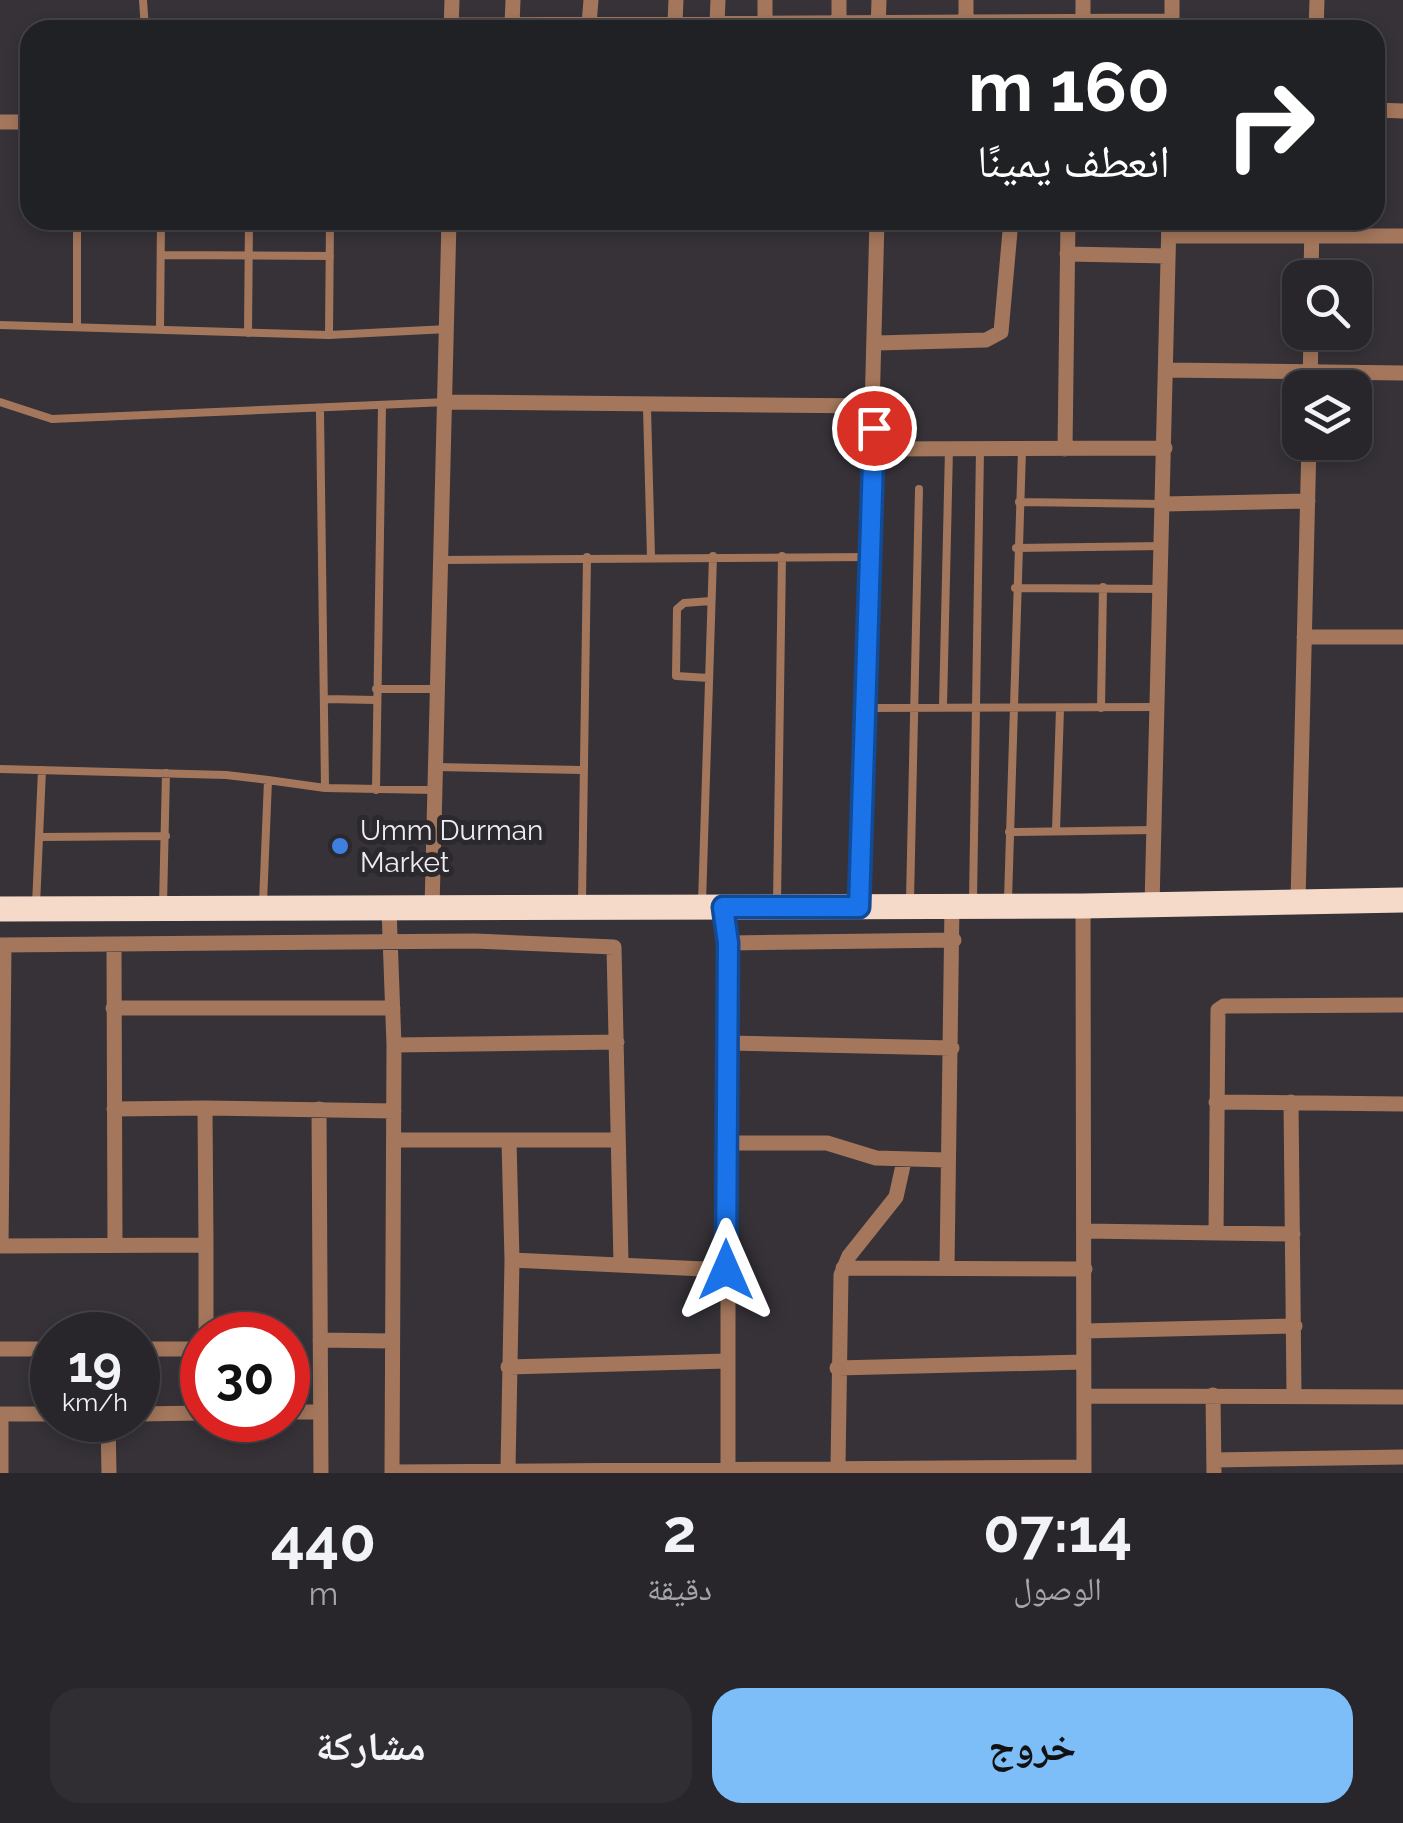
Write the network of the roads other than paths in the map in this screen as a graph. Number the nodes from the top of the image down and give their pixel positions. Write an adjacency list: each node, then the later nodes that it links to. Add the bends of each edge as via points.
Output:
1 (77, 230): 20 (lane)
2 (161, 230): 13 (lane)
3 (249, 230): 14 (lane)
4 (330, 230): 16 (lane)
5 (449, 230): 22 (street)
6 (877, 230): 25 (street)
7 (1010, 230): 25 (street, via 1001,332 986,340)
8 (1068, 230): 15 (street)
9 (1169, 230): 17 (street)
10 (1312, 230): 18 (street)
11 (1335, 230): 12 (street)
12 (1403, 236)
13 (161, 254): 14 (lane); 21 (lane)
14 (248, 254): 16 (lane); 23 (lane)
15 (1067, 254): 17 (street); 36 (street)
16 (330, 256): 24 (lane)
17 (1168, 256): 26 (street)
18 (1311, 260)
19 (0, 324): 20 (lane)
20 (76, 326): 21 (lane)
21 (160, 329): 23 (lane)
22 (448, 329): 24 (lane); 31 (street)
23 (248, 333): 24 (lane)
24 (329, 335)
25 (877, 343): 33 (street)
26 (1166, 370): 29 (street); 37 (street)
27 (1403, 373): 28 (street)
28 (1372, 375)
29 (1282, 377)
30 (0, 402): 35 (lane, via 52,419)
31 (448, 402): 32 (lane); 34 (street); 54 (street)
32 (382, 405): 35 (lane); 63 (lane)
33 (874, 406): 34 (street); 38 (street)
34 (647, 408): 50 (lane)
35 (320, 411): 64 (lane)
36 (1065, 448): 37 (street); 41 (street)
37 (1165, 448): 46 (street)
38 (873, 449): 39 (street); 53 (street)
39 (948, 449): 40 (street); 65 (lane)
40 (980, 449): 41 (street); 66 (lane)
41 (1022, 449): 45 (lane)
42 (1309, 460): 44 (street)
43 (918, 490): 69 (lane)
44 (1308, 501): 46 (street); 59 (street)
45 (1019, 502): 46 (lane); 48 (lane)
46 (1164, 504): 47 (street)
47 (1164, 546): 48 (lane); 57 (street)
48 (1016, 548): 56 (lane)
49 (587, 556): 50 (lane); 54 (lane); 76 (lane)
50 (651, 556): 51 (lane)
51 (713, 556): 52 (lane); 58 (lane)
52 (782, 556): 53 (lane); 96 (lane)
53 (869, 557): 70 (street)
54 (441, 560): 62 (street)
55 (1103, 587): 56 (lane); 57 (lane); 72 (lane)
56 (1016, 588): 67 (lane)
57 (1162, 589): 68 (street)
58 (711, 601): 61 (lane); 61 (lane, via 678,606 676,642 677,678)
59 (1304, 637): 60 (street); 88 (street)
60 (1403, 638)
61 (709, 678): 95 (lane)
62 (438, 689): 63 (lane); 73 (street)
63 (376, 694): 64 (lane); 80 (lane)
64 (325, 699): 79 (lane)
65 (943, 706): 66 (lane); 69 (lane)
66 (974, 706): 67 (lane); 91 (lane)
67 (1015, 706): 71 (lane); 84 (lane)
68 (1158, 706): 72 (lane); 82 (street)
69 (912, 707): 70 (lane); 93 (lane)
70 (864, 708): 97 (street)
71 (1060, 708): 72 (lane); 83 (lane)
72 (1101, 708)
73 (436, 767): 76 (lane); 81 (street)
74 (0, 769): 75 (lane)
75 (42, 770): 77 (lane); 86 (lane)
76 (581, 770): 90 (lane)
77 (166, 774): 78 (lane); 85 (lane)
78 (268, 780): 79 (lane); 103 (lane)
79 (325, 788): 80 (lane)
80 (376, 790): 81 (lane)
81 (435, 790): 98 (street)
82 (1154, 830): 83 (lane); 89 (street)
83 (1056, 831): 84 (lane)
84 (1009, 832): 92 (lane)
85 (166, 836): 86 (lane); 99 (lane)
86 (40, 838): 102 (lane)
87 (1403, 900): 88 (highway)
88 (1298, 902): 89 (highway)
89 (1152, 904): 94 (highway)
90 (588, 905): 95 (highway); 98 (highway); 107 (street)
91 (962, 905): 92 (highway); 93 (highway); 104 (street)
92 (1008, 905): 94 (highway)
93 (910, 906): 97 (highway)
94 (1083, 906): 130 (street)
95 (712, 907): 96 (highway); 105 (street)
96 (777, 907): 97 (highway)
97 (859, 907)
98 (432, 908): 100 (highway)
99 (163, 909): 102 (highway); 103 (highway)
100 (388, 909): 103 (highway); 109 (street)
101 (0, 910): 102 (highway)
102 (36, 910)
103 (263, 910)
104 (954, 940): 105 (street); 116 (street)
105 (728, 943): 114 (street)
106 (114, 944): 108 (street); 109 (street); 111 (street)
107 (595, 944): 109 (street); 113 (street, via 616,949)
108 (2, 945): 134 (street)
109 (392, 945): 112 (street)
110 (1403, 1005): 117 (street, via 1224,1006 1215,1019)
111 (113, 1008): 112 (street); 121 (street)
112 (393, 1008): 115 (street)
113 (617, 1042): 115 (street); 125 (street)
114 (728, 1042): 116 (street); 127 (street)
115 (394, 1045): 123 (street)
116 (952, 1048): 128 (street)
117 (1216, 1102): 118 (street); 131 (street)
118 (1291, 1102): 119 (street); 132 (street)
119 (1403, 1104)
120 (205, 1108): 121 (street); 122 (street); 135 (street)
121 (114, 1109): 133 (street)
122 (320, 1109): 123 (street); 145 (street)
123 (394, 1111): 124 (street)
124 (394, 1140): 126 (street); 146 (street)
125 (618, 1140): 126 (street); 137 (street)
126 (509, 1141): 136 (street)
127 (725, 1143): 129 (street, via 826,1142); 140 (street)
128 (948, 1160): 129 (street); 138 (street)
129 (904, 1161): 139 (street, via 892,1204)
130 (1084, 1231): 131 (street); 141 (street)
131 (1216, 1233): 132 (street)
132 (1293, 1234): 143 (street)
133 (115, 1245): 134 (street); 135 (street)
134 (0, 1246)
135 (206, 1246): 142 (street)
136 (512, 1260): 137 (street); 151 (street)
137 (620, 1263): 140 (street)
138 (947, 1267): 139 (street); 141 (street)
139 (843, 1268): 152 (street)
140 (726, 1270): 149 (street)
141 (1085, 1270): 144 (street)
142 (206, 1312)
143 (1295, 1326): 144 (street); 154 (street)
144 (1084, 1331): 150 (street)
145 (320, 1340): 146 (street); 158 (street)
146 (392, 1341): 170 (street)
147 (0, 1349): 148 (street)
148 (30, 1349)
149 (727, 1361): 151 (street); 165 (street)
150 (1083, 1362): 152 (street); 155 (street)
151 (508, 1367): 166 (street)
152 (838, 1368): 163 (street)
153 (1213, 1395): 154 (street); 155 (street); 164 (street)
154 (1294, 1395): 156 (street)
155 (1084, 1396): 169 (street)
156 (1403, 1397)
157 (310, 1412): 158 (street)
158 (320, 1412): 174 (street)
159 (0, 1414): 160 (street); 172 (street)
160 (30, 1414)
161 (108, 1442): 173 (street)
162 (1403, 1457): 164 (street)
163 (838, 1466): 168 (street); 169 (street)
164 (1214, 1466)
165 (728, 1467): 167 (street); 168 (street)
166 (508, 1469): 170 (street); 171 (street)
167 (679, 1470): 171 (street)
168 (788, 1470)
169 (1084, 1470)
170 (392, 1472)
171 (602, 1472)
172 (1, 1473)
173 (109, 1473)
174 (321, 1473)

